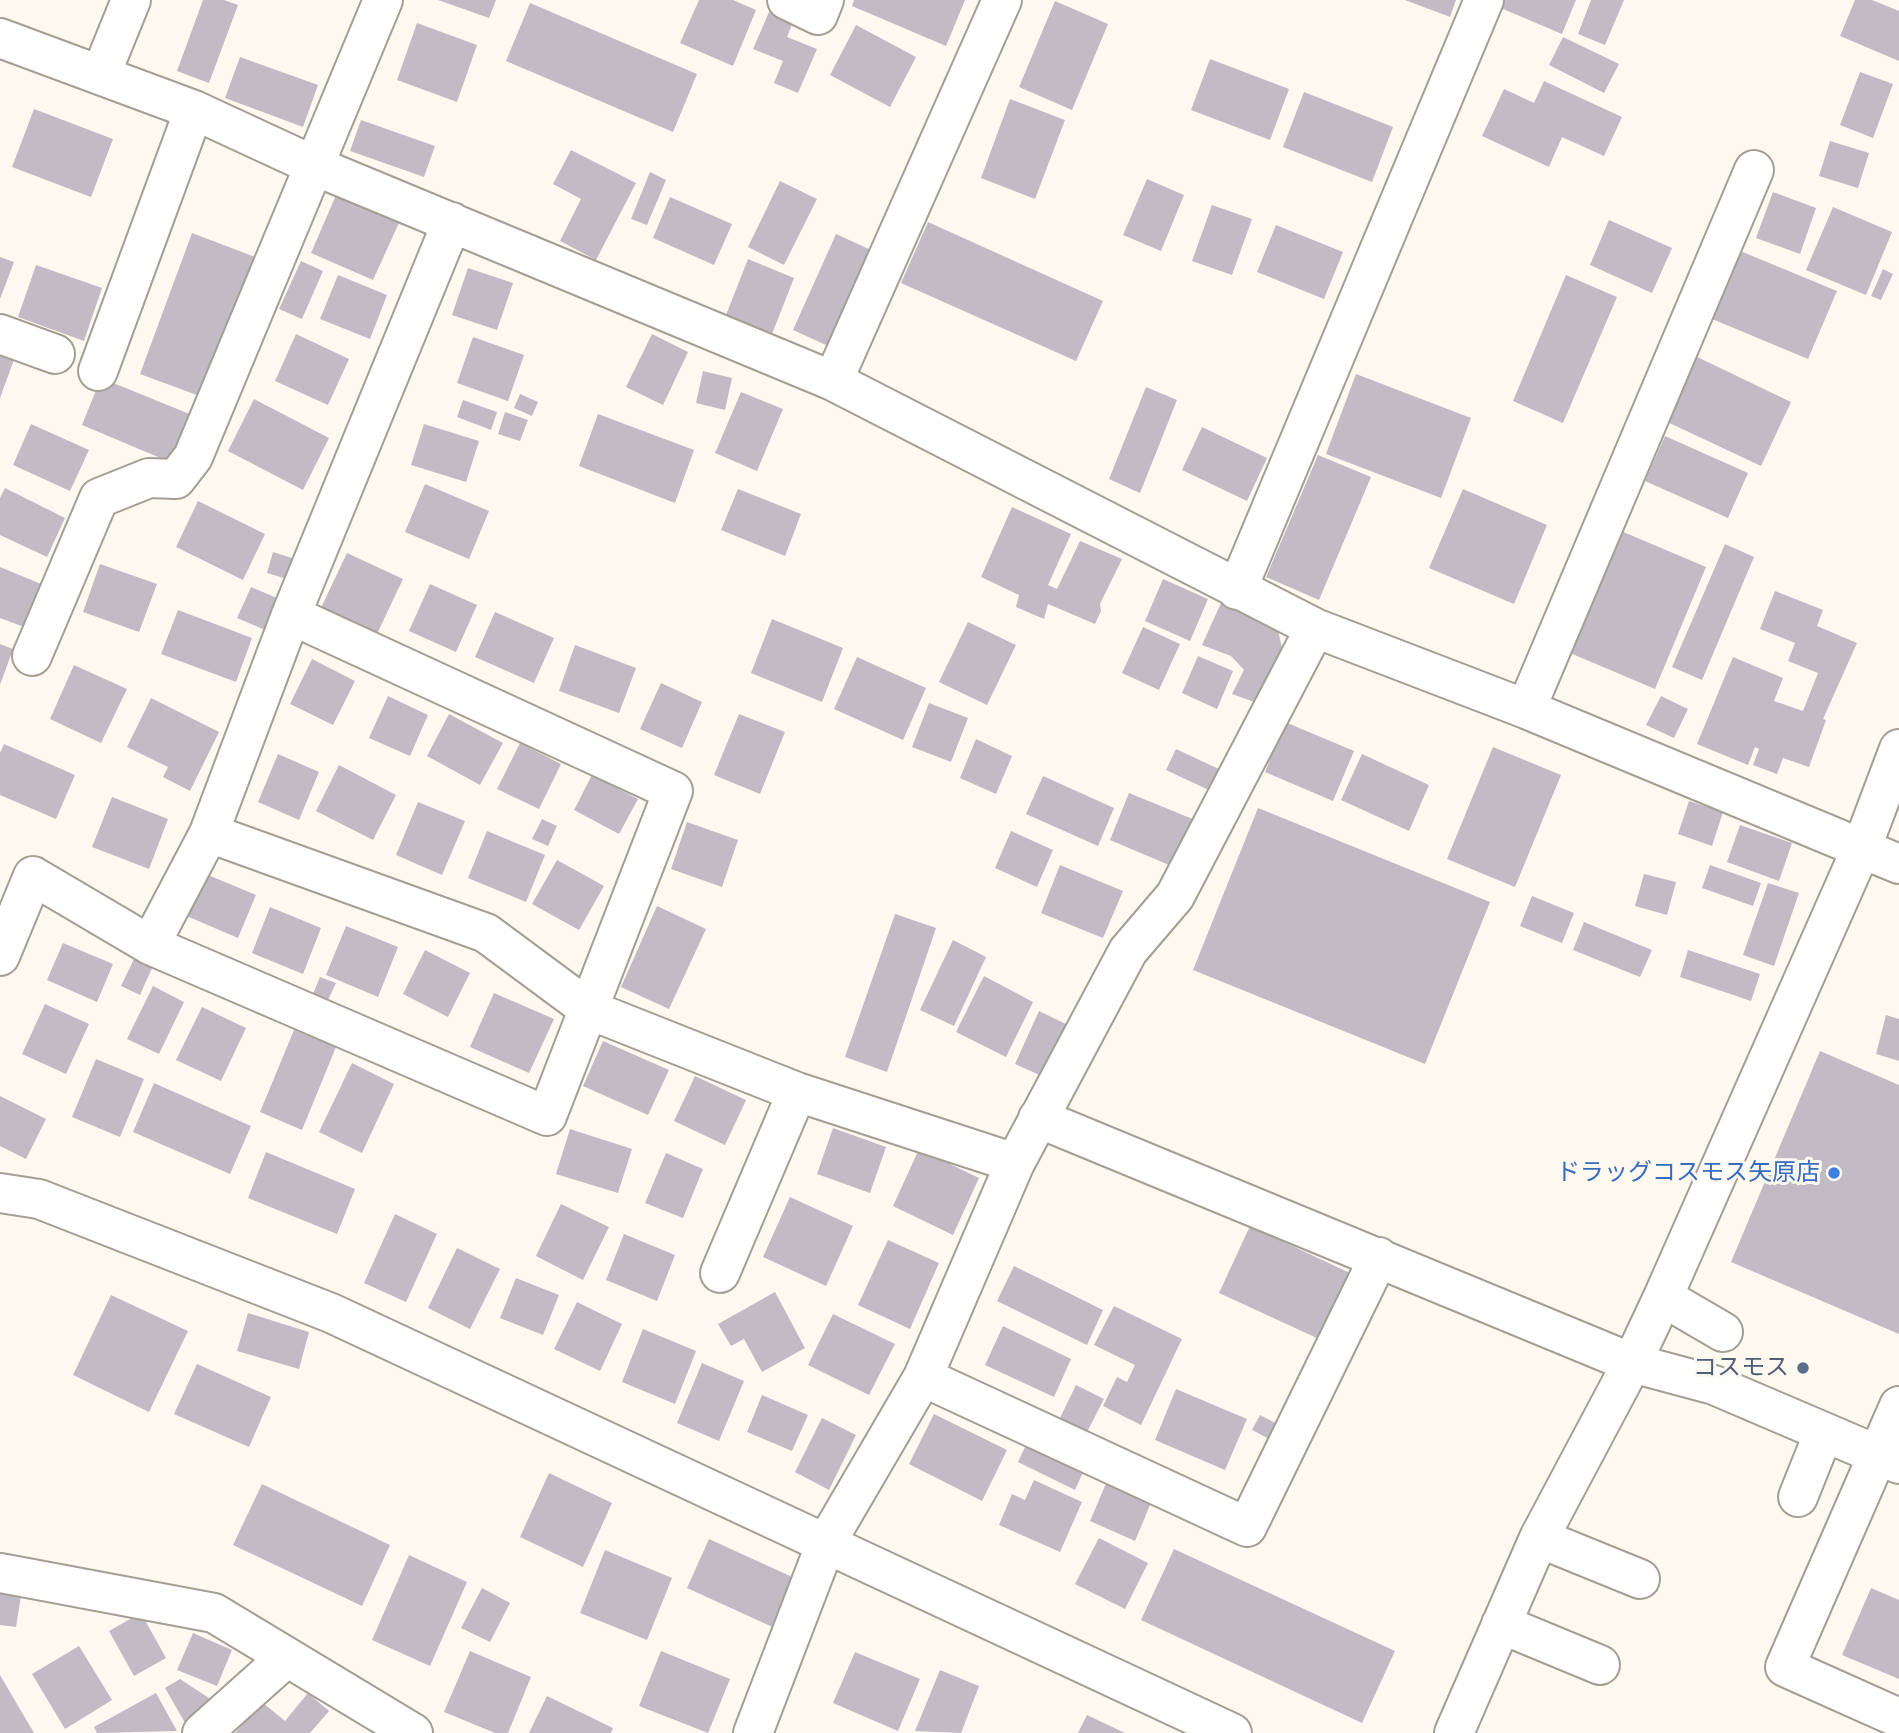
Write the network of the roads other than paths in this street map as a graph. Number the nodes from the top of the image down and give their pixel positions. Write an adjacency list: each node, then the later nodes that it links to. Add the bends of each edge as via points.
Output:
1 (131, 0): 8 (street)
2 (383, 0): 10 (street)
3 (787, 0): 4 (street, via 818,15)
4 (824, 0)
5 (1002, 0): 16 (street)
6 (1484, 0): 17 (street)
7 (0, 38): 8 (street)
8 (101, 74): 9 (street)
9 (194, 110): 10 (street); 15 (street)
10 (314, 166): 12 (street); 20 (street, via 193,457 176,479 149,478 99,498)
11 (1754, 170): 21 (street)
12 (452, 222): 16 (street); 18 (street)
13 (0, 334): 14 (street)
14 (55, 354)
15 (99, 371)
16 (833, 381): 17 (street)
17 (1237, 590): 19 (street)
18 (291, 615): 23 (street); 28 (street, via 673,791)
19 (1315, 628): 21 (street); 30 (street, via 1175,896 1128,951)
20 (33, 656)
21 (1526, 709): 24 (street)
22 (1899, 749): 24 (street)
23 (209, 833): 26 (street); 28 (street, via 486,933)
24 (1862, 847): 25 (street); 35 (street)
25 (1899, 864)
26 (150, 945): 27 (street, via 33,876); 28 (street, via 547,1116)
27 (0, 956)
28 (590, 1010): 29 (street)
29 (797, 1092): 31 (street); 34 (street)
30 (1038, 1118): 31 (street); 33 (street)
31 (1015, 1163): 38 (street)
32 (0, 1193): 44 (street, via 39,1199 331,1313)
33 (1379, 1257): 37 (street); 38 (street, via 1247,1527)
34 (720, 1273)
35 (1663, 1297): 36 (street); 37 (street)
36 (1722, 1357): 37 (street); 40 (street)
37 (1632, 1363): 43 (street)
38 (923, 1377): 44 (street)
39 (1899, 1406): 41 (street)
40 (1824, 1432): 41 (street); 42 (street)
41 (1888, 1459): 50 (street, via 1784,1668)
42 (1798, 1497)
43 (1539, 1538): 46 (street); 47 (street)
44 (826, 1543): 53 (street); 54 (street)
45 (0, 1573): 48 (street, via 214,1613)
46 (1640, 1579)
47 (1501, 1625): 49 (street); 55 (street)
48 (287, 1657): 51 (street); 52 (street)
49 (1600, 1665)
50 (1899, 1717)
51 (202, 1733)
52 (413, 1733)
53 (753, 1733)
54 (1232, 1733)
55 (1454, 1733)

